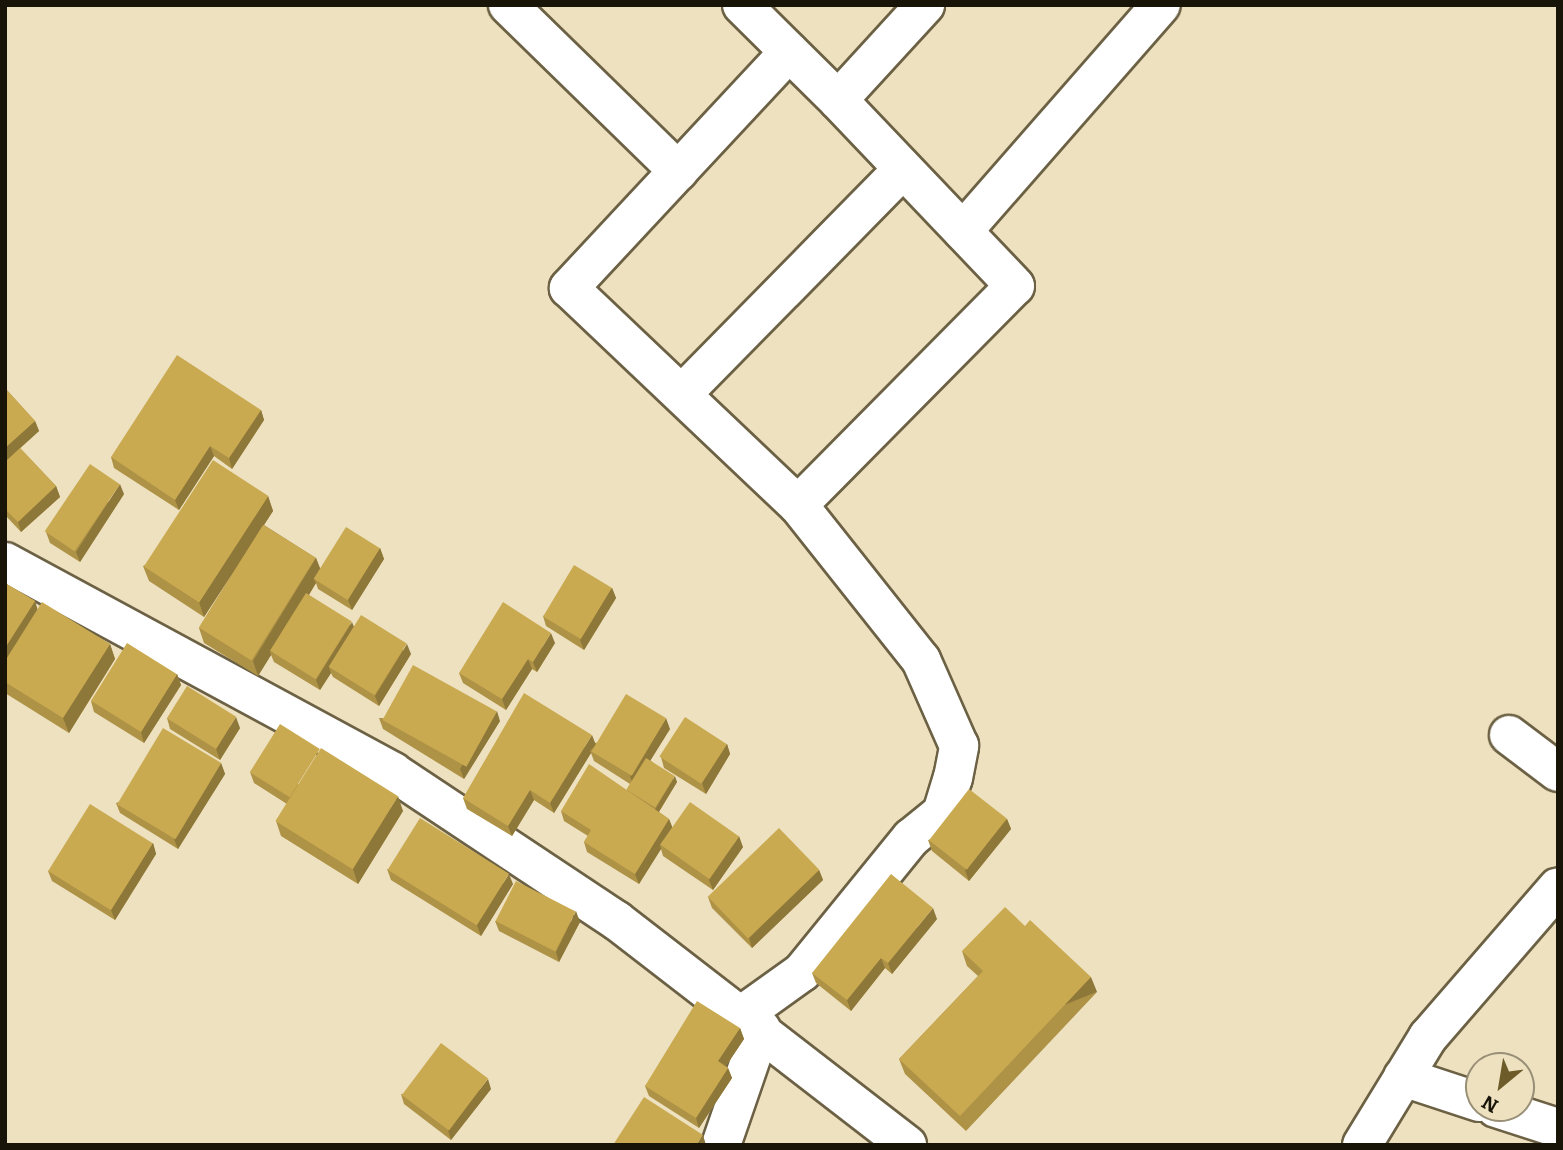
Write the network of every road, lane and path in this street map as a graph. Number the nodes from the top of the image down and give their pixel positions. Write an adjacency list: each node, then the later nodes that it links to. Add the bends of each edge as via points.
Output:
1 (508, 5): 8 (street)
2 (742, 5): 5 (street)
3 (925, 5): 6 (street)
4 (1161, 5): 9 (street)
5 (789, 52): 6 (street); 8 (street)
6 (838, 100): 7 (street)
7 (903, 169): 9 (street); 10 (street)
8 (678, 171): 10 (street, via 569,288)
9 (963, 231): 11 (street, via 1016,286)
10 (683, 393): 11 (street)
11 (798, 505): 16 (street, via 921,660 959,746 942,813 911,838 802,972)
12 (5, 562): 16 (street, via 393,772 616,920)
13 (1509, 735): 14 (street)
14 (1558, 772)
15 (1558, 887): 17 (street, via 1428,1037)
16 (752, 1022): 21 (street); 22 (street)
17 (1404, 1077): 18 (street); 23 (street)
18 (1465, 1097)
19 (1535, 1121): 20 (street)
20 (1558, 1128)
21 (721, 1145)
22 (908, 1145)
23 (1362, 1145)

